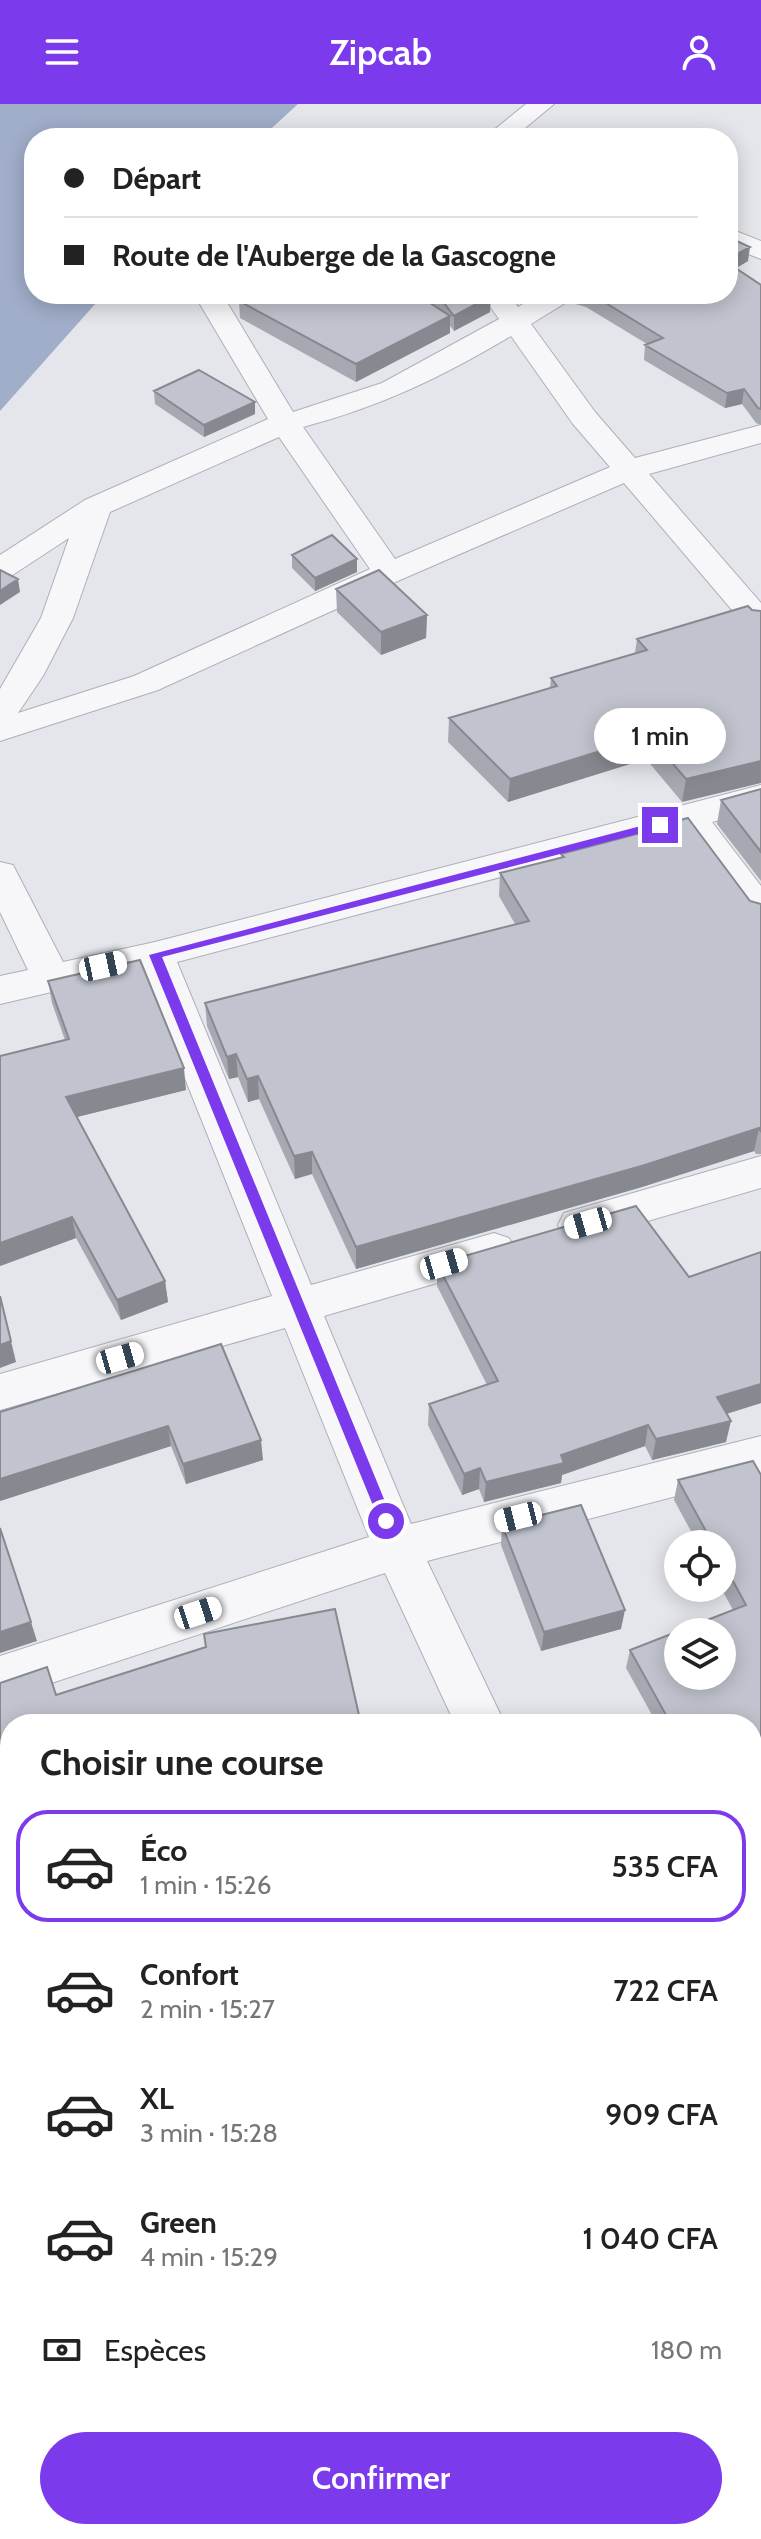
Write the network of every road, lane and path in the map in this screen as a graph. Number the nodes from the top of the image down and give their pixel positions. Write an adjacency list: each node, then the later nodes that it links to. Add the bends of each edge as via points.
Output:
1 (542, 104): 2 (street)
2 (510, 128)
3 (738, 241): 4 (street)
4 (761, 251)
5 (214, 304): 9 (street)
6 (502, 304): 8 (street)
7 (544, 304): 8 (street)
8 (514, 322): 9 (street, via 392,389); 11 (street, via 584,418)
9 (285, 423): 12 (street); 14 (street)
10 (761, 434): 11 (street)
11 (631, 469): 14 (street); 15 (street)
12 (96, 507): 13 (street); 16 (street, via 57,618)
13 (0, 569)
14 (389, 573): 17 (street, via 146,683)
15 (761, 623)
16 (0, 714)
17 (0, 730)
18 (761, 797): 19 (street)
19 (689, 817): 21 (street); 22 (street)
20 (0, 874): 23 (street)
21 (761, 913)
22 (155, 955): 23 (street); 26 (street)
23 (51, 978): 24 (street)
24 (0, 990)
25 (761, 1172): 26 (street)
26 (299, 1306): 27 (street); 29 (street)
27 (0, 1392)
28 (761, 1455): 29 (street)
29 (397, 1548): 30 (street); 31 (street)
30 (0, 1678)
31 (475, 1714)

